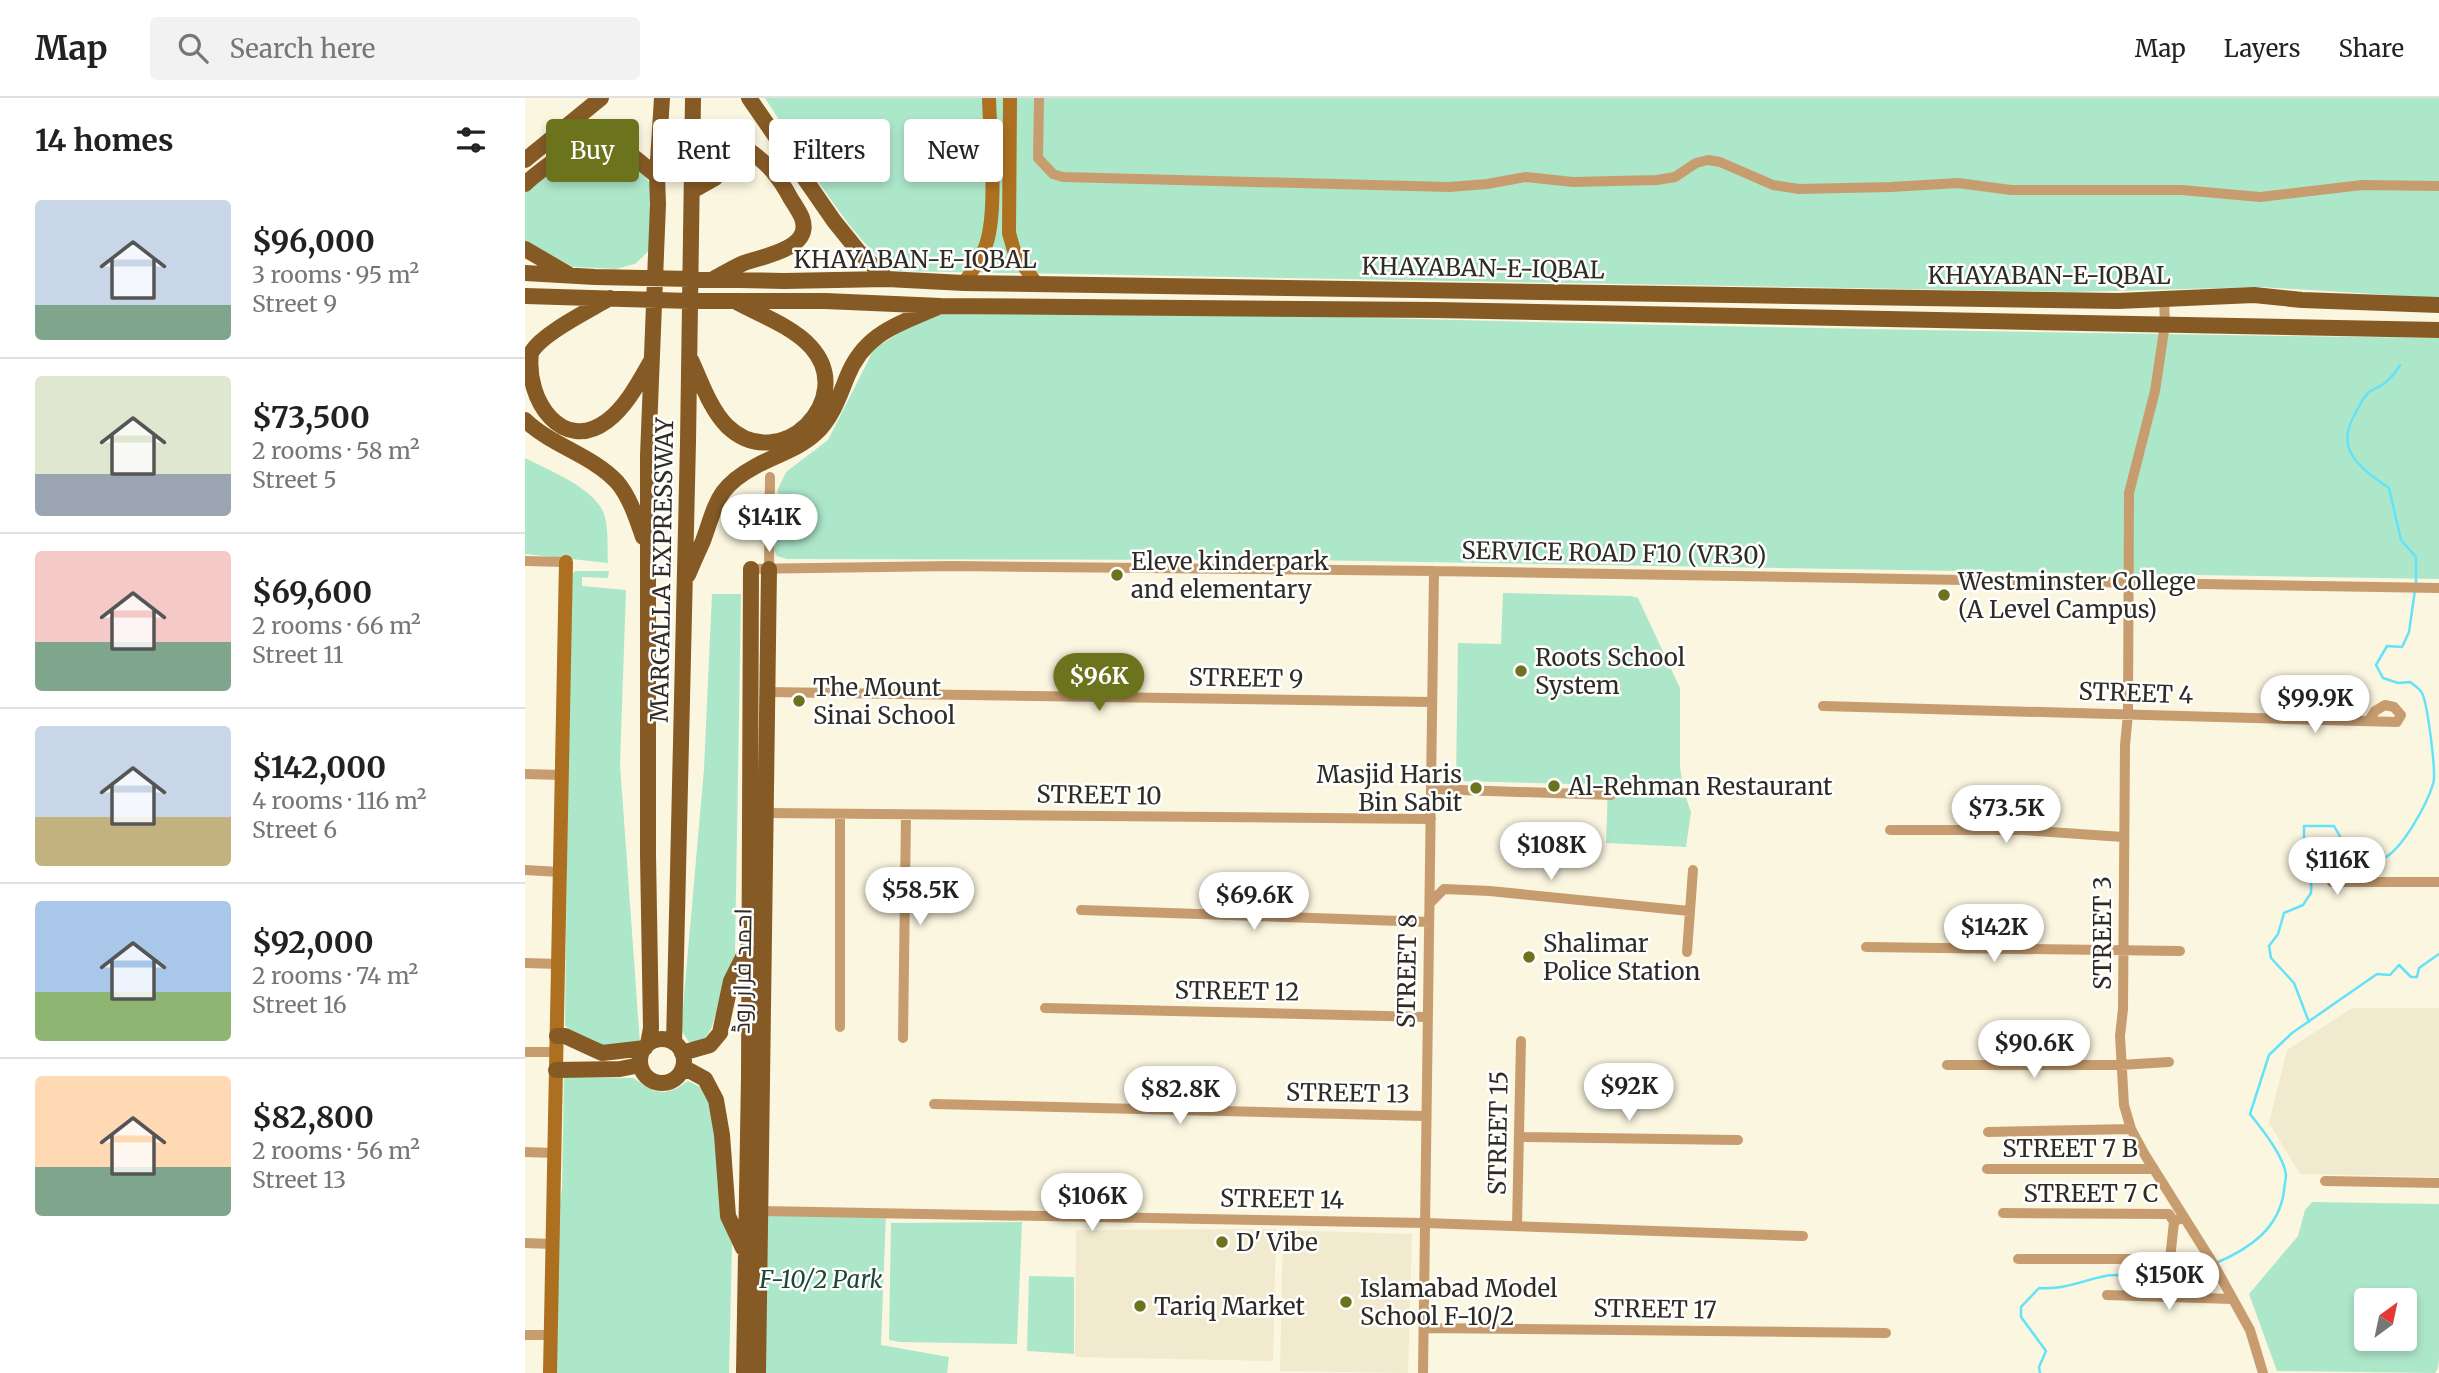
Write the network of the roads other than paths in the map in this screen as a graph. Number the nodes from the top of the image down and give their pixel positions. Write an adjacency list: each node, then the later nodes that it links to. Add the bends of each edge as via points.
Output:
1 (601, 98): 9 (main road)
2 (662, 98): 8 (main road)
3 (693, 98): 14 (main road, MARGALLA EXPRESSWAY)
4 (749, 98): 19 (main road, via 834,221)
5 (989, 98): 21 (street, via 989,232)
6 (1010, 98): 20 (street, via 1009,233 1015,254)
7 (1039, 98): 13 (street, via 1038,158 1053,174 1063,177 1449,187 1526,177 1573,182 1657,180 1675,177 1707,160 1773,185 1799,188 1958,183 2022,190 2182,190 2260,197 2370,185)
8 (661, 119)
9 (525, 160)
10 (653, 173): 12 (main road, via 614,144 597,139 580,143)
11 (657, 182): 31 (main road, MARGALLA EXPRESSWAY)
12 (525, 184)
13 (2439, 186)
14 (692, 191): 18 (main road, via 748,150 766,162 803,220 801,234 792,246); 30 (main road, MARGALLA EXPRESSWAY)
15 (525, 249): 17 (main road)
16 (525, 273): 17 (main road, KHAYABAN-E-IQBAL)
17 (571, 275): 18 (main road, KHAYABAN-E-IQBAL)
18 (713, 279): 19 (main road, KHAYABAN-E-IQBAL)
19 (887, 279): 21 (main road, KHAYABAN-E-IQBAL)
20 (1036, 282): 21 (main road, KHAYABAN-E-IQBAL); 24 (main road, KHAYABAN-E-IQBAL)
21 (964, 283)
22 (525, 296): 23 (main road, KHAYABAN-E-IQBAL)
23 (610, 298): 25 (main road, KHAYABAN-E-IQBAL); 31 (main road, via 545,337 532,352 525,372 527,394 536,411 563,430 587,431 606,422 625,403)
24 (2164, 299): 26 (main road, KHAYABAN-E-IQBAL, via 2254,295); 28 (street, STREET 3)
25 (735, 301): 27 (main road, KHAYABAN-E-IQBAL); 30 (main road, via 812,347 826,377 824,396 809,424 784,440 751,442 725,424)
26 (2439, 305)
27 (941, 306): 28 (main road, KHAYABAN-E-IQBAL); 40 (main road, via 874,337 860,351 837,404 816,433 739,476 720,493)
28 (2165, 324): 29 (main road, KHAYABAN-E-IQBAL); 41 (street, STREET 3, via 2155,391 2129,493)
29 (2439, 330)
30 (689, 355): 40 (main road, MARGALLA EXPRESSWAY)
31 (652, 360): 34 (main road, MARGALLA EXPRESSWAY)
32 (525, 420): 34 (main road, via 618,484)
33 (770, 477): 38 (street)
34 (648, 550): 80 (main road, MARGALLA EXPRESSWAY, via 651,1028)
35 (525, 561): 36 (street)
36 (566, 562): 49 (street)
37 (751, 569): 38 (street, SERVICE ROAD F10 (VR30)); 67 (main road, احمد فراز روڈ)
38 (769, 569): 39 (street, SERVICE ROAD F10 (VR30)); 43 (main road, احمد فراز روڈ)
39 (1434, 570): 41 (street, SERVICE ROAD F10 (VR30)); 44 (street, STREET 8)
40 (685, 582): 82 (main road, MARGALLA EXPRESSWAY)
41 (2129, 583): 42 (street, SERVICE ROAD F10 (VR30)); 46 (street, STREET 3)
42 (2439, 588)
43 (767, 692): 44 (street, STREET 9); 52 (main road, احمد فراز روڈ)
44 (1431, 702): 50 (street, STREET 8)
45 (1823, 706): 46 (street, STREET 4)
46 (2128, 714): 47 (street, STREET 4, via 2397,722 2401,715 2395,707 2385,705); 57 (street, STREET 3)
47 (2370, 719)
48 (525, 774): 49 (street)
49 (562, 775): 60 (street)
50 (1431, 789): 51 (street); 55 (street, STREET 8)
51 (1611, 795)
52 (767, 813): 53 (street, STREET 10); 88 (main road, احمد فراز روڈ)
53 (840, 814): 54 (street, STREET 10); 76 (street)
54 (907, 815): 55 (street, STREET 10); 77 (street)
55 (1430, 819): 63 (street, STREET 8)
56 (1890, 830): 57 (street, via 2022,830)
57 (2123, 837): 69 (street, STREET 3)
58 (525, 870): 60 (street)
59 (1693, 870): 65 (street)
60 (560, 872): 73 (street)
61 (2355, 880): 62 (street, via 2346,869 2335,870 2331,876 2332,881)
62 (2439, 882)
63 (1430, 903): 65 (street, via 1444,889); 66 (street, STREET 8)
64 (1081, 910): 66 (street)
65 (1689, 911): 71 (street)
66 (1429, 922): 75 (street, STREET 8)
67 (749, 946): 82 (main road, via 731,981 720,1033 710,1045); 88 (main road, احمد فراز روڈ)
68 (1865, 947): 69 (street)
69 (2123, 950): 70 (street); 86 (street, STREET 3)
70 (2180, 951)
71 (1686, 952)
72 (525, 963): 73 (street)
73 (558, 964): 79 (street)
74 (1045, 1008): 75 (street, STREET 12)
75 (1427, 1017): 90 (street, STREET 8)
76 (840, 1027)
77 (903, 1038)
78 (1521, 1041): 93 (street, STREET 15)
79 (557, 1044): 80 (main road, via 565,1037 602,1053); 81 (street); 87 (street)
80 (646, 1046): 82 (main road, via 659,1039 670,1040); 84 (main road)
81 (525, 1052)
82 (680, 1054): 84 (main road, via 676,1079 666,1083 654,1082); 109 (main road, via 705,1079 716,1100 728,1216)
83 (2169, 1062): 86 (street)
84 (640, 1065): 87 (main road)
85 (1947, 1065): 86 (street)
86 (2120, 1065): 91 (street, STREET 3)
87 (556, 1070): 96 (street)
88 (756, 1075): 101 (main road, احمد فراز روڈ); 109 (main road, احمد فراز روڈ)
89 (934, 1104): 90 (street, STREET 13)
90 (1426, 1116): 104 (street, STREET 8)
91 (2131, 1129): 92 (street); 98 (street, STREET 3)
92 (1988, 1132)
93 (1520, 1137): 94 (street); 105 (street, STREET 15)
94 (1738, 1140)
95 (525, 1152): 96 (street)
96 (554, 1153): 108 (street)
97 (1987, 1169): 98 (street, STREET 7 B)
98 (2154, 1169): 103 (street, STREET 3)
99 (2325, 1181): 100 (street)
100 (2439, 1183)
101 (760, 1211): 104 (street, STREET 14); 119 (main road, احمد فراز روڈ)
102 (2003, 1213): 103 (street, STREET 7 C, via 2169,1214)
103 (2178, 1220): 110 (street, via 2170,1259); 112 (street, STREET 3, via 2214,1265)
104 (1425, 1223): 105 (street, STREET 14); 113 (street, STREET 8)
105 (1517, 1226): 106 (street, STREET 14)
106 (1803, 1236)
107 (525, 1243): 108 (street)
108 (552, 1244): 116 (street)
109 (746, 1254): 118 (main road, احمد فراز روڈ)
110 (2018, 1259)
111 (2107, 1295): 112 (street)
112 (2232, 1299): 121 (street, STREET 3, via 2250,1330)
113 (1424, 1328): 114 (street, STREET 17); 120 (street, STREET 8)
114 (1886, 1333)
115 (525, 1335): 116 (street)
116 (550, 1335): 117 (street)
117 (550, 1373)
118 (744, 1373)
119 (758, 1373)
120 (1423, 1373)
121 (2263, 1373)

